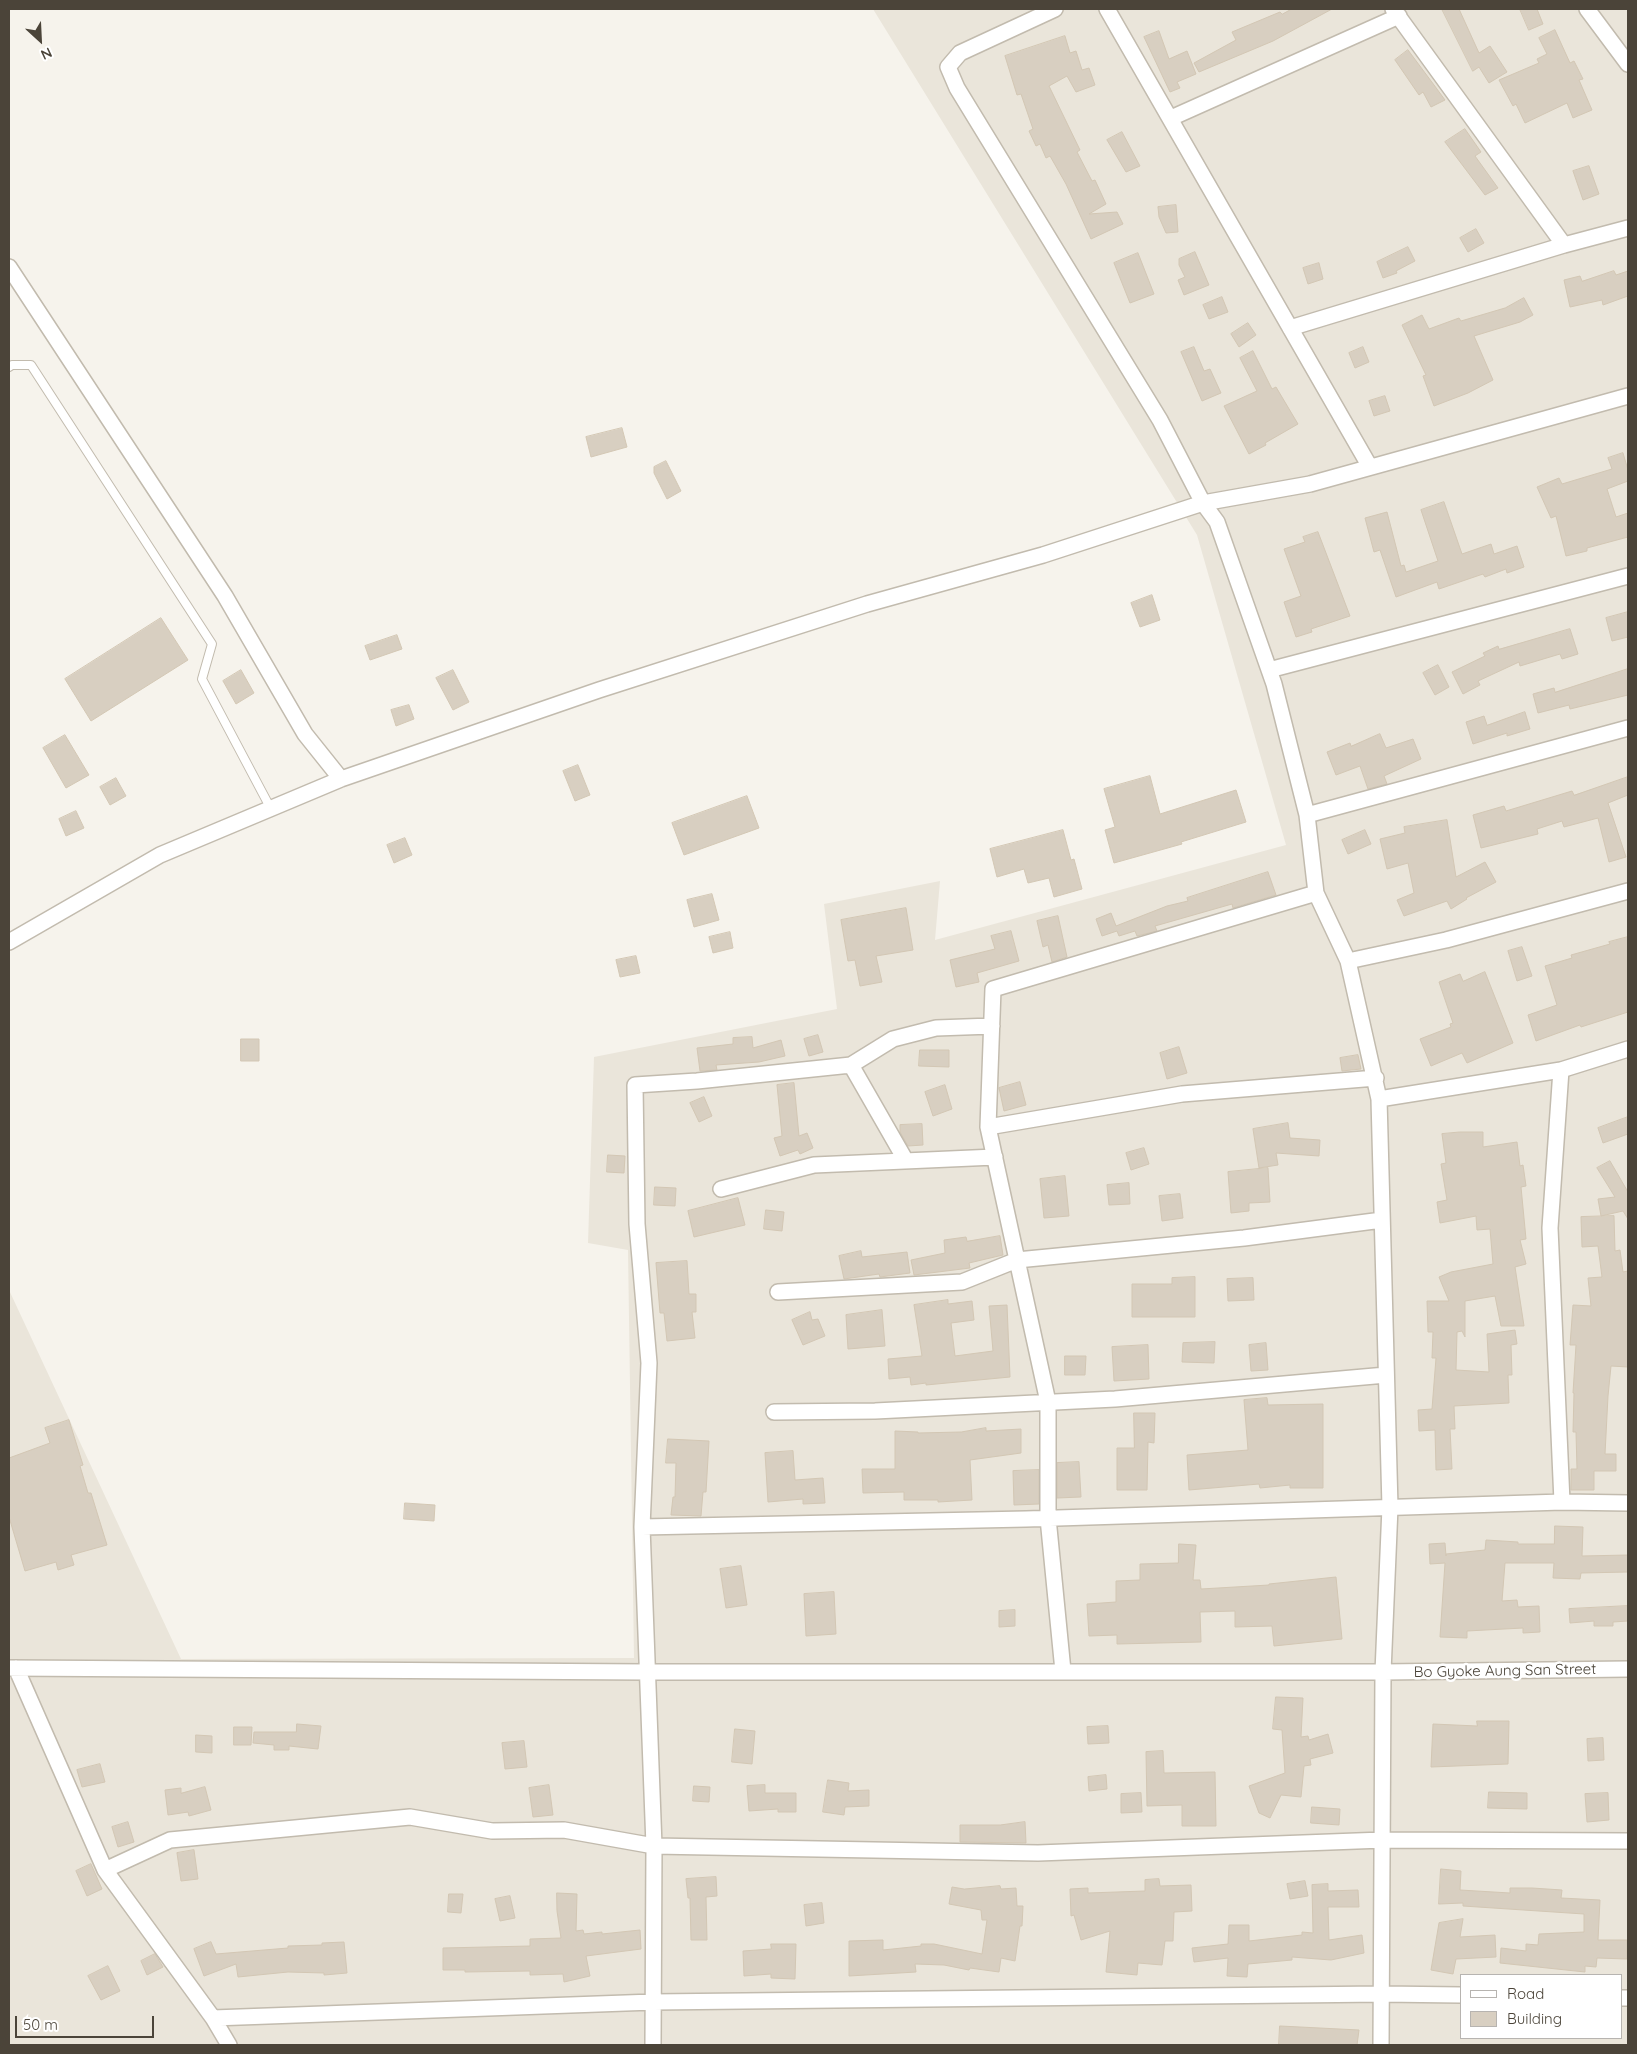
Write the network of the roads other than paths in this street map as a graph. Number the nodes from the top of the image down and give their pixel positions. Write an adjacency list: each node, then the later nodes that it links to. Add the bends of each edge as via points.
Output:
1 (1055, 9): 14 (street, via 960,53 948,67 957,88 1160,420)
2 (1107, 9): 6 (street)
3 (1587, 9): 5 (street)
4 (1396, 12): 6 (street); 8 (street)
5 (1628, 64)
6 (1172, 118): 10 (street)
7 (1628, 228): 8 (street)
8 (1564, 245): 10 (street)
9 (9, 266): 18 (street, via 224,596 305,734)
10 (1290, 328): 13 (street)
11 (9, 367): 19 (lane, via 31,365 212,644 202,679)
12 (1628, 396): 13 (street)
13 (1370, 467): 14 (street, via 1310,484)
14 (1203, 503): 16 (street, via 1217,522); 18 (street, via 1043,555 867,604 617,684)
15 (1628, 576): 16 (street)
16 (1269, 670): 20 (street)
17 (1628, 728): 20 (street)
18 (341, 779): 19 (street)
19 (271, 809): 23 (street, via 160,855)
20 (1307, 815): 22 (street)
21 (1628, 891): 24 (street, via 1446,940)
22 (1316, 893): 24 (street); 25 (street, via 993,989)
23 (9, 942)
24 (1348, 961): 29 (street)
25 (992, 1026): 27 (street, via 936,1028 902,1037); 31 (street)
26 (1628, 1049): 28 (street)
27 (851, 1065): 33 (street); 45 (street, via 635,1085 637,1224 649,1363)
28 (1561, 1070): 30 (street); 41 (street, via 1550,1228)
29 (1376, 1078): 30 (street); 31 (street, via 1182,1094)
30 (1380, 1099): 35 (street)
31 (988, 1127): 32 (street)
32 (995, 1157): 33 (street); 36 (street)
33 (906, 1160): 34 (street, via 814,1165)
34 (721, 1189)
35 (1382, 1220): 36 (street, via 1244,1238); 38 (street)
36 (1017, 1260): 37 (street, via 962,1282); 39 (street)
37 (778, 1292)
38 (1386, 1375): 39 (street); 43 (street)
39 (1048, 1402): 40 (street, via 875,1411); 44 (street)
40 (774, 1412)
41 (1562, 1502): 42 (street); 43 (street)
42 (1628, 1504)
43 (1390, 1507): 44 (street); 50 (street)
44 (1048, 1518): 45 (street); 48 (street)
45 (642, 1527): 49 (street)
46 (13, 1668): 49 (street, Bo Gyoke Aung San Street); 54 (street)
47 (1628, 1669): 50 (street, Bo Gyoke Aung San Street)
48 (1063, 1671): 49 (street, Bo Gyoke Aung San Street); 50 (street, Bo Gyoke Aung San Street)
49 (647, 1672): 53 (street)
50 (1383, 1672): 51 (street)
51 (1383, 1840): 52 (street); 53 (street, via 1038,1853); 55 (street)
52 (1628, 1841)
53 (654, 1846): 54 (street, via 564,1830 492,1831 410,1816 170,1840); 57 (street)
54 (105, 1870): 58 (street)
55 (1382, 1994): 56 (street); 57 (street); 61 (street)
56 (1460, 1995)
57 (653, 2002): 58 (street); 60 (street)
58 (213, 2018): 59 (street)
59 (229, 2045)
60 (653, 2045)
61 (1381, 2045)

